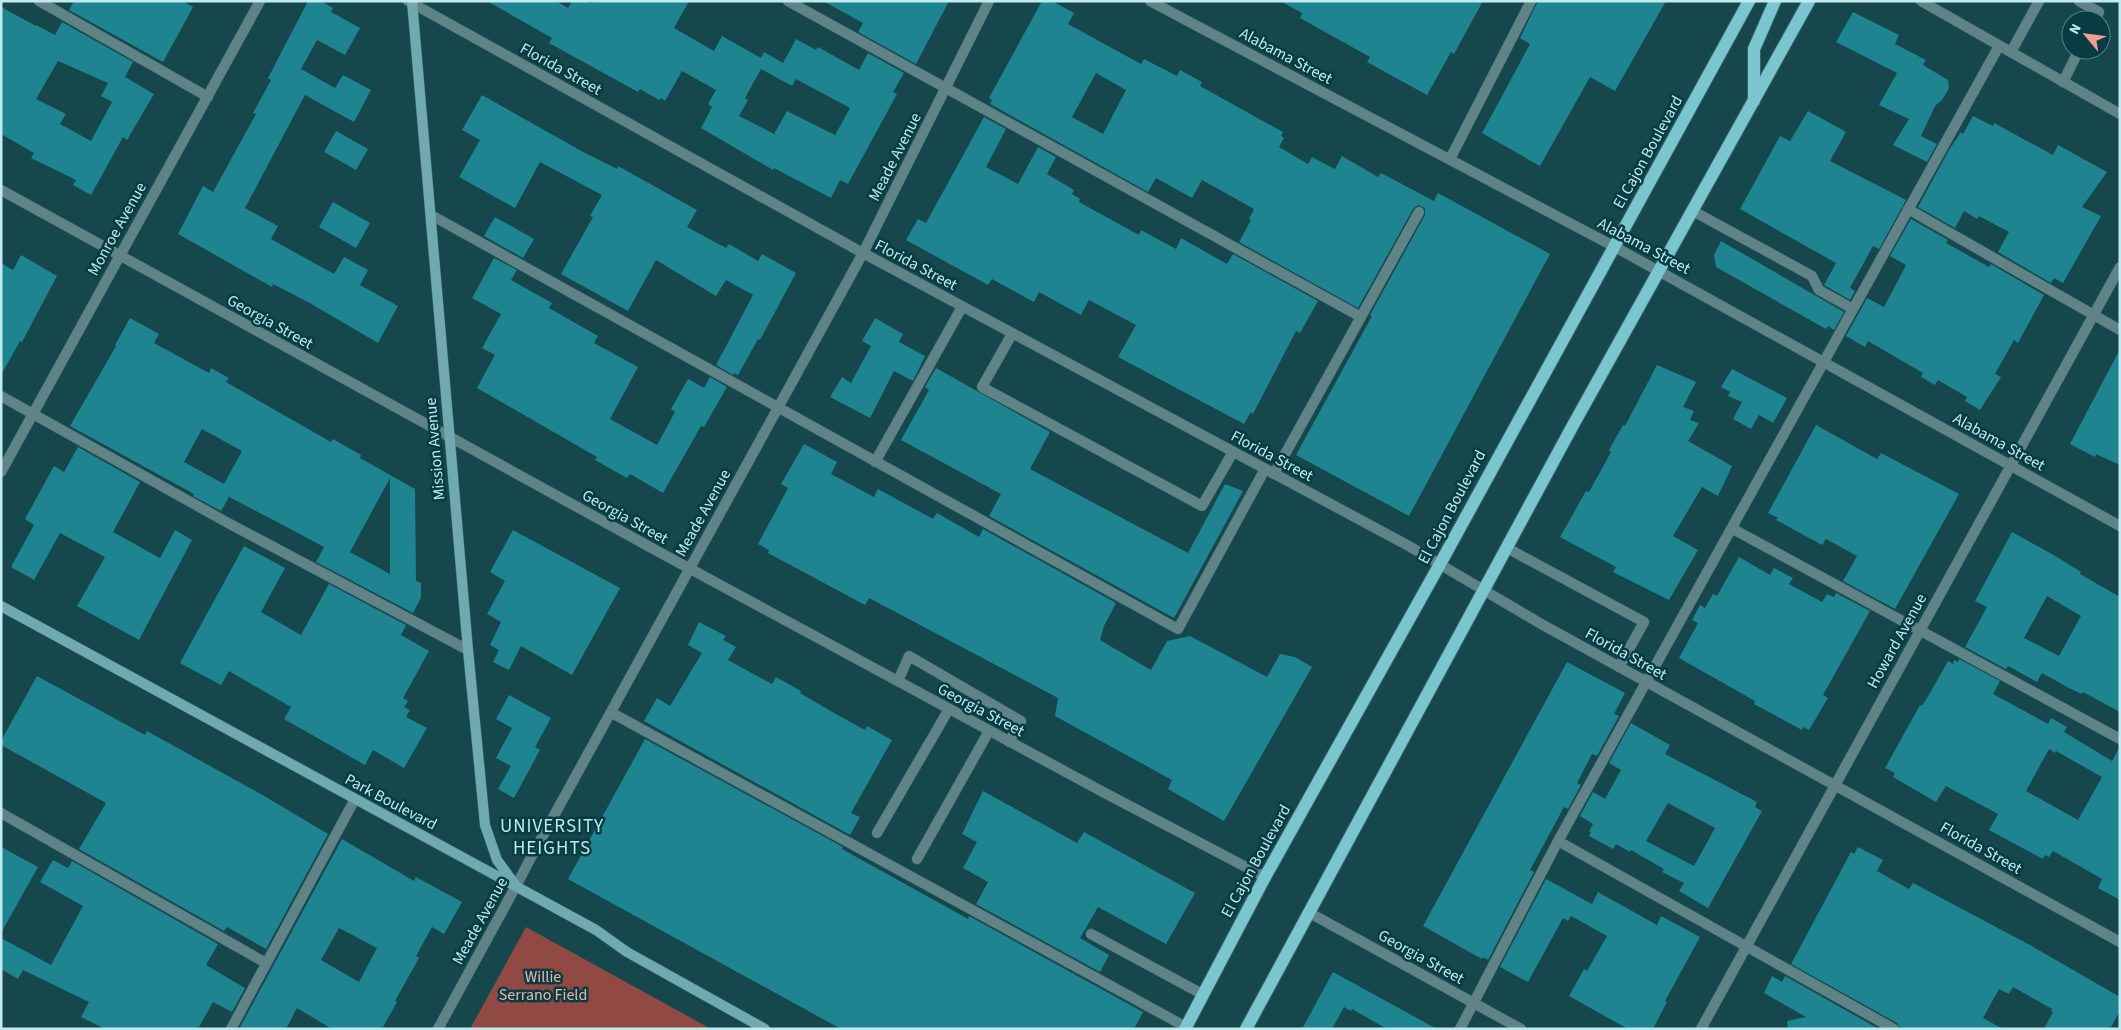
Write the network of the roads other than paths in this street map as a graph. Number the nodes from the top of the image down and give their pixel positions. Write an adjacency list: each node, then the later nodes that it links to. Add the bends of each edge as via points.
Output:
1 (39, 1): 20 (street)
2 (260, 1): 20 (street, Monroe Avenue)
3 (788, 1): 19 (street)
4 (1150, 1): 23 (street, Alabama Street)
5 (1531, 1): 23 (street)
6 (1749, 1): 29 (main road, El Cajon Boulevard)
7 (1775, 1): 21 (main road, via 1754,49)
8 (1809, 1): 21 (main road)
9 (1921, 1): 15 (street)
10 (2040, 1): 16 (street)
11 (2079, 1): 14 (street)
12 (411, 2): 28 (main road, Mission Avenue); 30 (street, Florida Street)
13 (991, 3): 19 (street, Meade Avenue)
14 (2096, 10)
15 (1999, 46): 16 (street); 25 (street)
16 (2011, 52): 18 (street)
17 (2074, 60): 18 (street)
18 (2063, 82): 22 (street)
19 (946, 89): 30 (street, Meade Avenue); 37 (street)
20 (208, 96): 31 (street, Monroe Avenue)
21 (1754, 103): 26 (main road)
22 (2120, 114)
23 (1450, 159): 29 (street, Alabama Street)
24 (1, 190): 31 (street, Georgia Street)
25 (1908, 209): 35 (street); 36 (street)
26 (1693, 211): 33 (main road); 35 (street, via 1812,276 1820,290)
27 (1419, 212): 37 (street)
28 (431, 215): 42 (street); 44 (main road, Mission Avenue)
29 (1615, 246): 33 (street, Alabama Street); 53 (main road, El Cajon Boulevard)
30 (863, 254): 34 (street, Florida Street); 42 (street, Meade Avenue)
31 (120, 255): 43 (street, Monroe Avenue); 44 (street, Georgia Street)
32 (2120, 267): 36 (street, Howard Avenue)
33 (1659, 271): 40 (street, Alabama Street); 52 (main road)
34 (962, 307): 39 (street, Florida Street); 46 (street)
35 (1853, 309): 40 (street)
36 (2093, 315): 38 (street); 47 (street, Howard Avenue)
37 (1361, 317): 48 (street)
38 (2120, 330)
39 (1012, 334): 45 (street, Florida Street); 45 (street, via 982,387 1202,506)
40 (1824, 362): 47 (street, Alabama Street); 51 (street)
41 (1, 396): 43 (street)
42 (777, 408): 46 (street); 54 (street, Meade Avenue)
43 (34, 414): 49 (street, Monroe Avenue); 58 (street, via 228,523)
44 (449, 438): 54 (street, Georgia Street); 58 (main road, Mission Avenue)
45 (1233, 452): 48 (street, Florida Street)
46 (875, 462): 48 (street, via 1178,629)
47 (2011, 465): 50 (street, Alabama Street); 57 (street, Howard Avenue)
48 (1269, 471): 53 (street, Florida Street)
49 (1, 472)
50 (2120, 526)
51 (1733, 529): 57 (street); 61 (street)
52 (1507, 548): 55 (main road); 59 (street, via 1644,622)
53 (1440, 564): 55 (street, Florida Street); 73 (main road, El Cajon Boulevard)
54 (690, 569): 60 (street, Georgia Street); 63 (street, Meade Avenue)
55 (1485, 590): 59 (street, Florida Street); 75 (main road)
56 (1, 606): 68 (main road, Park Boulevard)
57 (1920, 630): 65 (street); 67 (street, Howard Avenue)
58 (468, 650): 74 (main road, Mission Avenue, via 485,825 497,860)
59 (1619, 667): 61 (street, Florida Street)
60 (898, 681): 62 (street, Georgia Street); 66 (street, via 909,656 1021,721)
61 (1646, 682): 67 (street, Florida Street); 71 (street)
62 (949, 709): 64 (street, Georgia Street); 70 (street)
63 (612, 713): 74 (street, Meade Avenue); 82 (street)
64 (989, 731): 66 (street, Georgia Street); 72 (street)
65 (2120, 739)
66 (1009, 742): 73 (street, Georgia Street)
67 (1835, 784): 77 (street, Florida Street); 78 (street, Howard Avenue)
68 (355, 799): 74 (main road, Park Boulevard); 79 (street)
69 (1, 813): 79 (street)
70 (877, 833)
71 (1558, 841): 78 (street); 81 (street)
72 (917, 858)
73 (1265, 877): 80 (main road, El Cajon Boulevard)
74 (516, 886): 84 (street, Meade Avenue); 85 (main road, Park Boulevard)
75 (1308, 912): 81 (street, Georgia Street); 86 (main road)
76 (1092, 934): 80 (street)
77 (2120, 942)
78 (1746, 946): 89 (street, Howard Avenue); 90 (street)
79 (266, 963): 83 (street)
80 (1202, 994): 82 (main road, El Cajon Boulevard)
81 (1474, 1003): 87 (street); 88 (street, Georgia Street)
82 (1185, 1028)
83 (231, 1029)
84 (438, 1029)
85 (765, 1029)
86 (1246, 1029)
87 (1460, 1029)
88 (1521, 1029)
89 (1700, 1029)
90 (1894, 1029)

